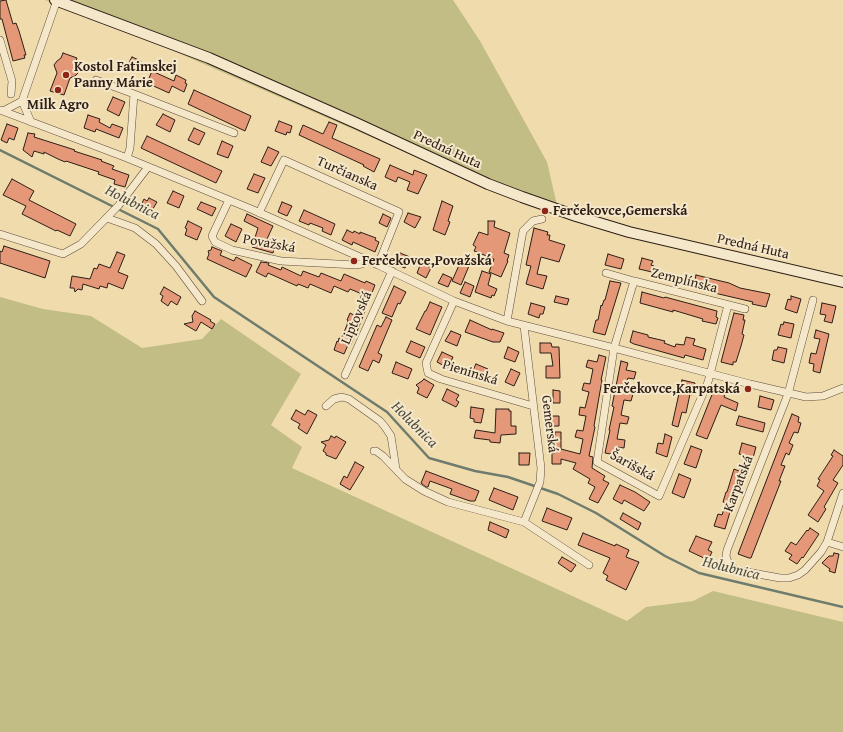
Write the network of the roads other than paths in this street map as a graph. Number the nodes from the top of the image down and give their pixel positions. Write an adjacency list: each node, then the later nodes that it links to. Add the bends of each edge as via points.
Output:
1 (56, 0): 6 (street); 24 (main road, Predná Huta, via 209,58 488,184 538,203 629,232)
2 (0, 40): 4 (street, via 12,82)
3 (96, 80): 5 (street)
4 (11, 94)
5 (134, 94): 9 (street); 10 (street)
6 (22, 101): 7 (street); 8 (street)
7 (2, 111): 8 (street)
8 (31, 122): 10 (street)
9 (234, 133)
10 (127, 158): 11 (street)
11 (148, 167): 12 (street); 14 (street)
12 (229, 200): 13 (street); 19 (street, Považská, via 212,236 215,242 232,250 281,262)
13 (259, 213): 17 (street); 20 (street, Turčianska, via 284,160 399,212)
14 (109, 216): 16 (street, via 81,244 63,254); 26 (street, via 135,228 156,244)
15 (542, 219): 30 (street, via 530,223 524,231)
16 (0, 234)
17 (344, 250): 18 (street); 19 (street)
18 (366, 260): 19 (street, Považská, via 360,265); 20 (street)
19 (340, 264)
20 (378, 265): 21 (street)
21 (392, 272): 27 (street); 34 (street, Liptovská)
22 (606, 273): 23 (street, Zemplínska)
23 (634, 281): 28 (street, Zemplínska); 32 (street)
24 (843, 282)
25 (812, 300): 36 (street, Karpatská)
26 (202, 301)
27 (454, 301): 30 (street); 38 (street, Pieninská, via 426,363 428,373)
28 (728, 305): 29 (street, Zemplínska); 33 (street, Zemplínska)
29 (745, 309)
30 (507, 321): 31 (street)
31 (524, 326): 32 (street); 38 (street, Gemerská)
32 (614, 348): 33 (street); 33 (street, Šarišská, via 598,462 660,496)
33 (710, 374): 36 (street)
34 (345, 375)
35 (843, 388): 36 (street, via 814,398)
36 (788, 394): 43 (street, Karpatská, via 727,550 727,561 736,570 789,578 805,570)
37 (326, 406): 40 (street, via 334,399 349,399 386,426 391,436)
38 (533, 406): 42 (street, Gemerská, via 541,468 540,482)
39 (374, 451): 40 (street)
40 (396, 469): 42 (street, via 411,484 448,502)
41 (843, 492): 43 (street, Karpatská)
42 (524, 522): 45 (street)
43 (827, 542): 44 (street)
44 (843, 547)
45 (589, 565)

